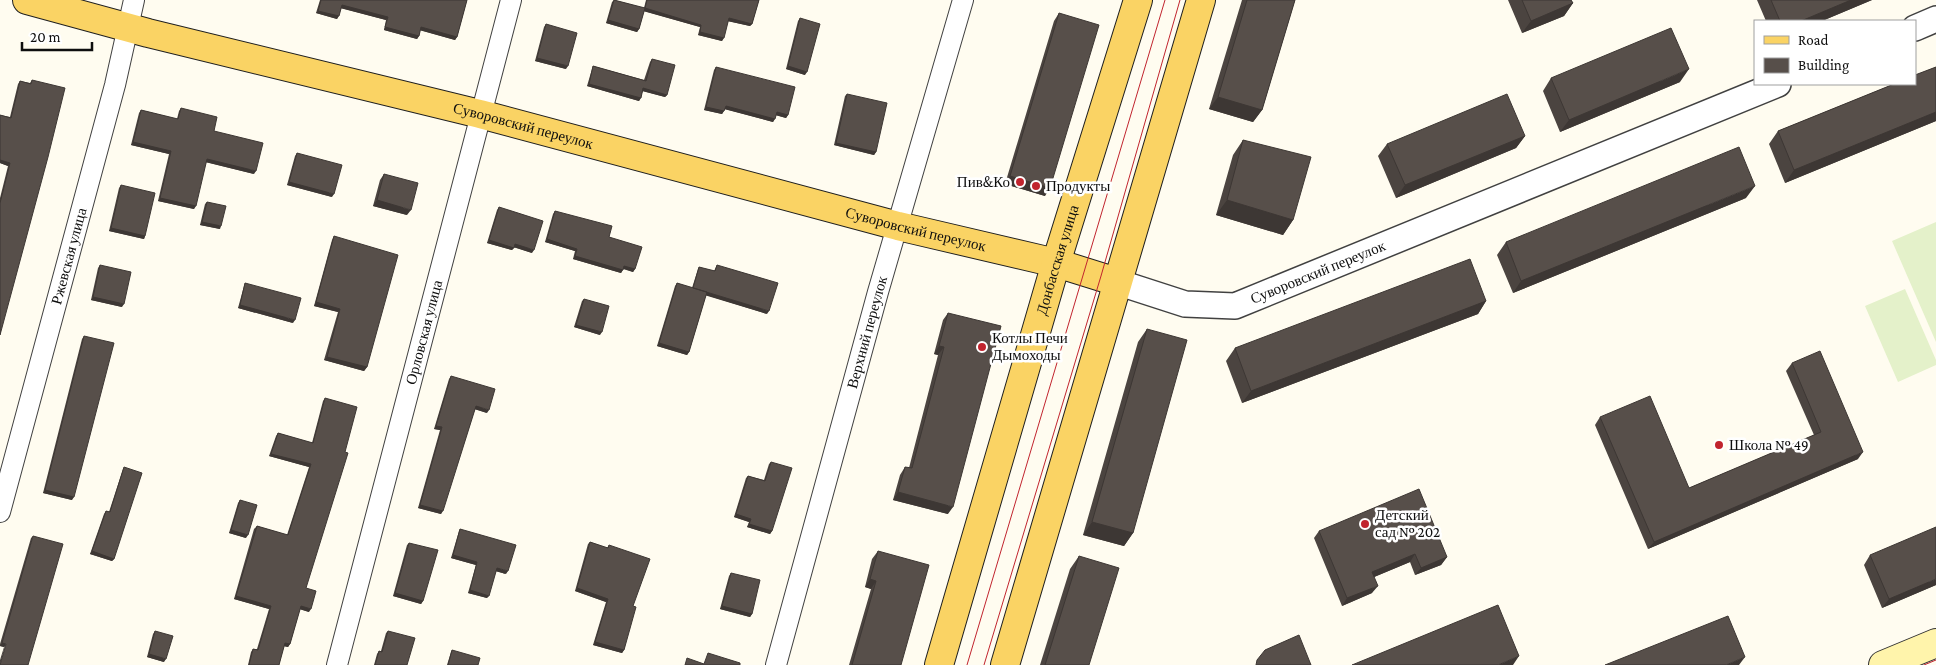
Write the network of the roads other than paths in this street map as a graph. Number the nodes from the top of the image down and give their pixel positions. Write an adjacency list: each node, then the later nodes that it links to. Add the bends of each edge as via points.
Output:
1 (27, 0): 8 (main road, Суворовский переулок)
2 (134, 0): 8 (street, Ржевская улица)
3 (511, 0): 11 (street, Орловская улица)
4 (964, 0): 12 (street, Верхний переулок)
5 (1138, 0): 13 (main road, Донбасская улица)
6 (1201, 0): 14 (main road)
7 (1936, 19): 9 (street)
8 (129, 28): 11 (main road, Суворовский переулок); 15 (street, Ржевская улица)
9 (1916, 28)
10 (1776, 85): 14 (street, Суворовский переулок, via 1235,306 1185,304)
11 (480, 114): 12 (main road, Суворовский переулок); 17 (street, Орловская улица)
12 (898, 226): 13 (main road, Суворовский переулок); 18 (street, Верхний переулок)
13 (1056, 263): 14 (main road, Суворовский переулок); 19 (main road, Донбасская улица)
14 (1117, 282): 20 (main road)
15 (0, 512)
16 (1936, 643): 21 (main road)
17 (337, 665)
18 (776, 665)
19 (938, 665)
20 (1006, 665)
21 (1883, 665)

